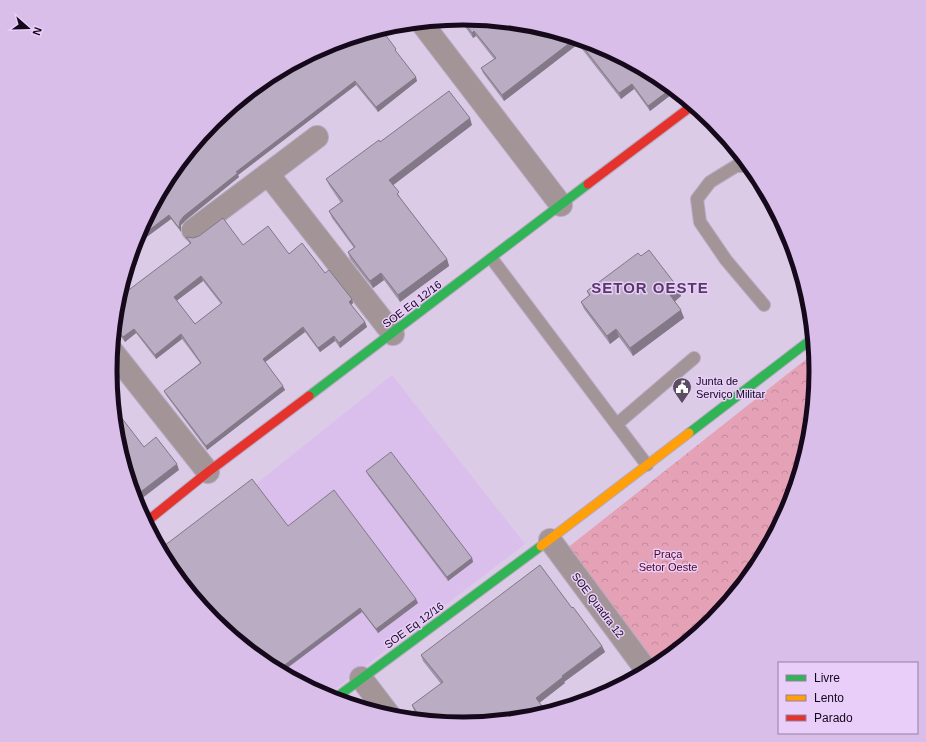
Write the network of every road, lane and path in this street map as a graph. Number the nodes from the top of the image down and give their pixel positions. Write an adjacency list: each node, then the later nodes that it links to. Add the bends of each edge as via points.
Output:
1 (425, 27): 6 (street)
2 (688, 109): 6 (street, SOE Eq 12/16)
3 (317, 136): 5 (street)
4 (742, 166): 9 (lane, via 736,166 710,182 697,199 700,222 726,260)
5 (268, 174): 7 (street); 10 (street)
6 (561, 205): 8 (street, SOE Eq 12/16)
7 (193, 230)
8 (492, 259): 10 (street, SOE Eq 12/16); 14 (lane)
9 (764, 305)
10 (392, 334): 16 (street, SOE Eq 12/16)
11 (807, 342): 15 (street, SOE Eq 12/16)
12 (118, 358): 16 (street)
13 (694, 358): 14 (lane)
14 (617, 424): 15 (lane)
15 (647, 465): 18 (street, SOE Eq 12/16)
16 (208, 472): 17 (street, SOE Eq 12/16)
17 (150, 518)
18 (550, 540): 19 (street, SOE Quadra 12); 20 (street, SOE Eq 12/16)
19 (643, 666)
20 (361, 678): 21 (street, SOE Eq 12/16); 22 (street)
21 (340, 694)
22 (383, 707)

